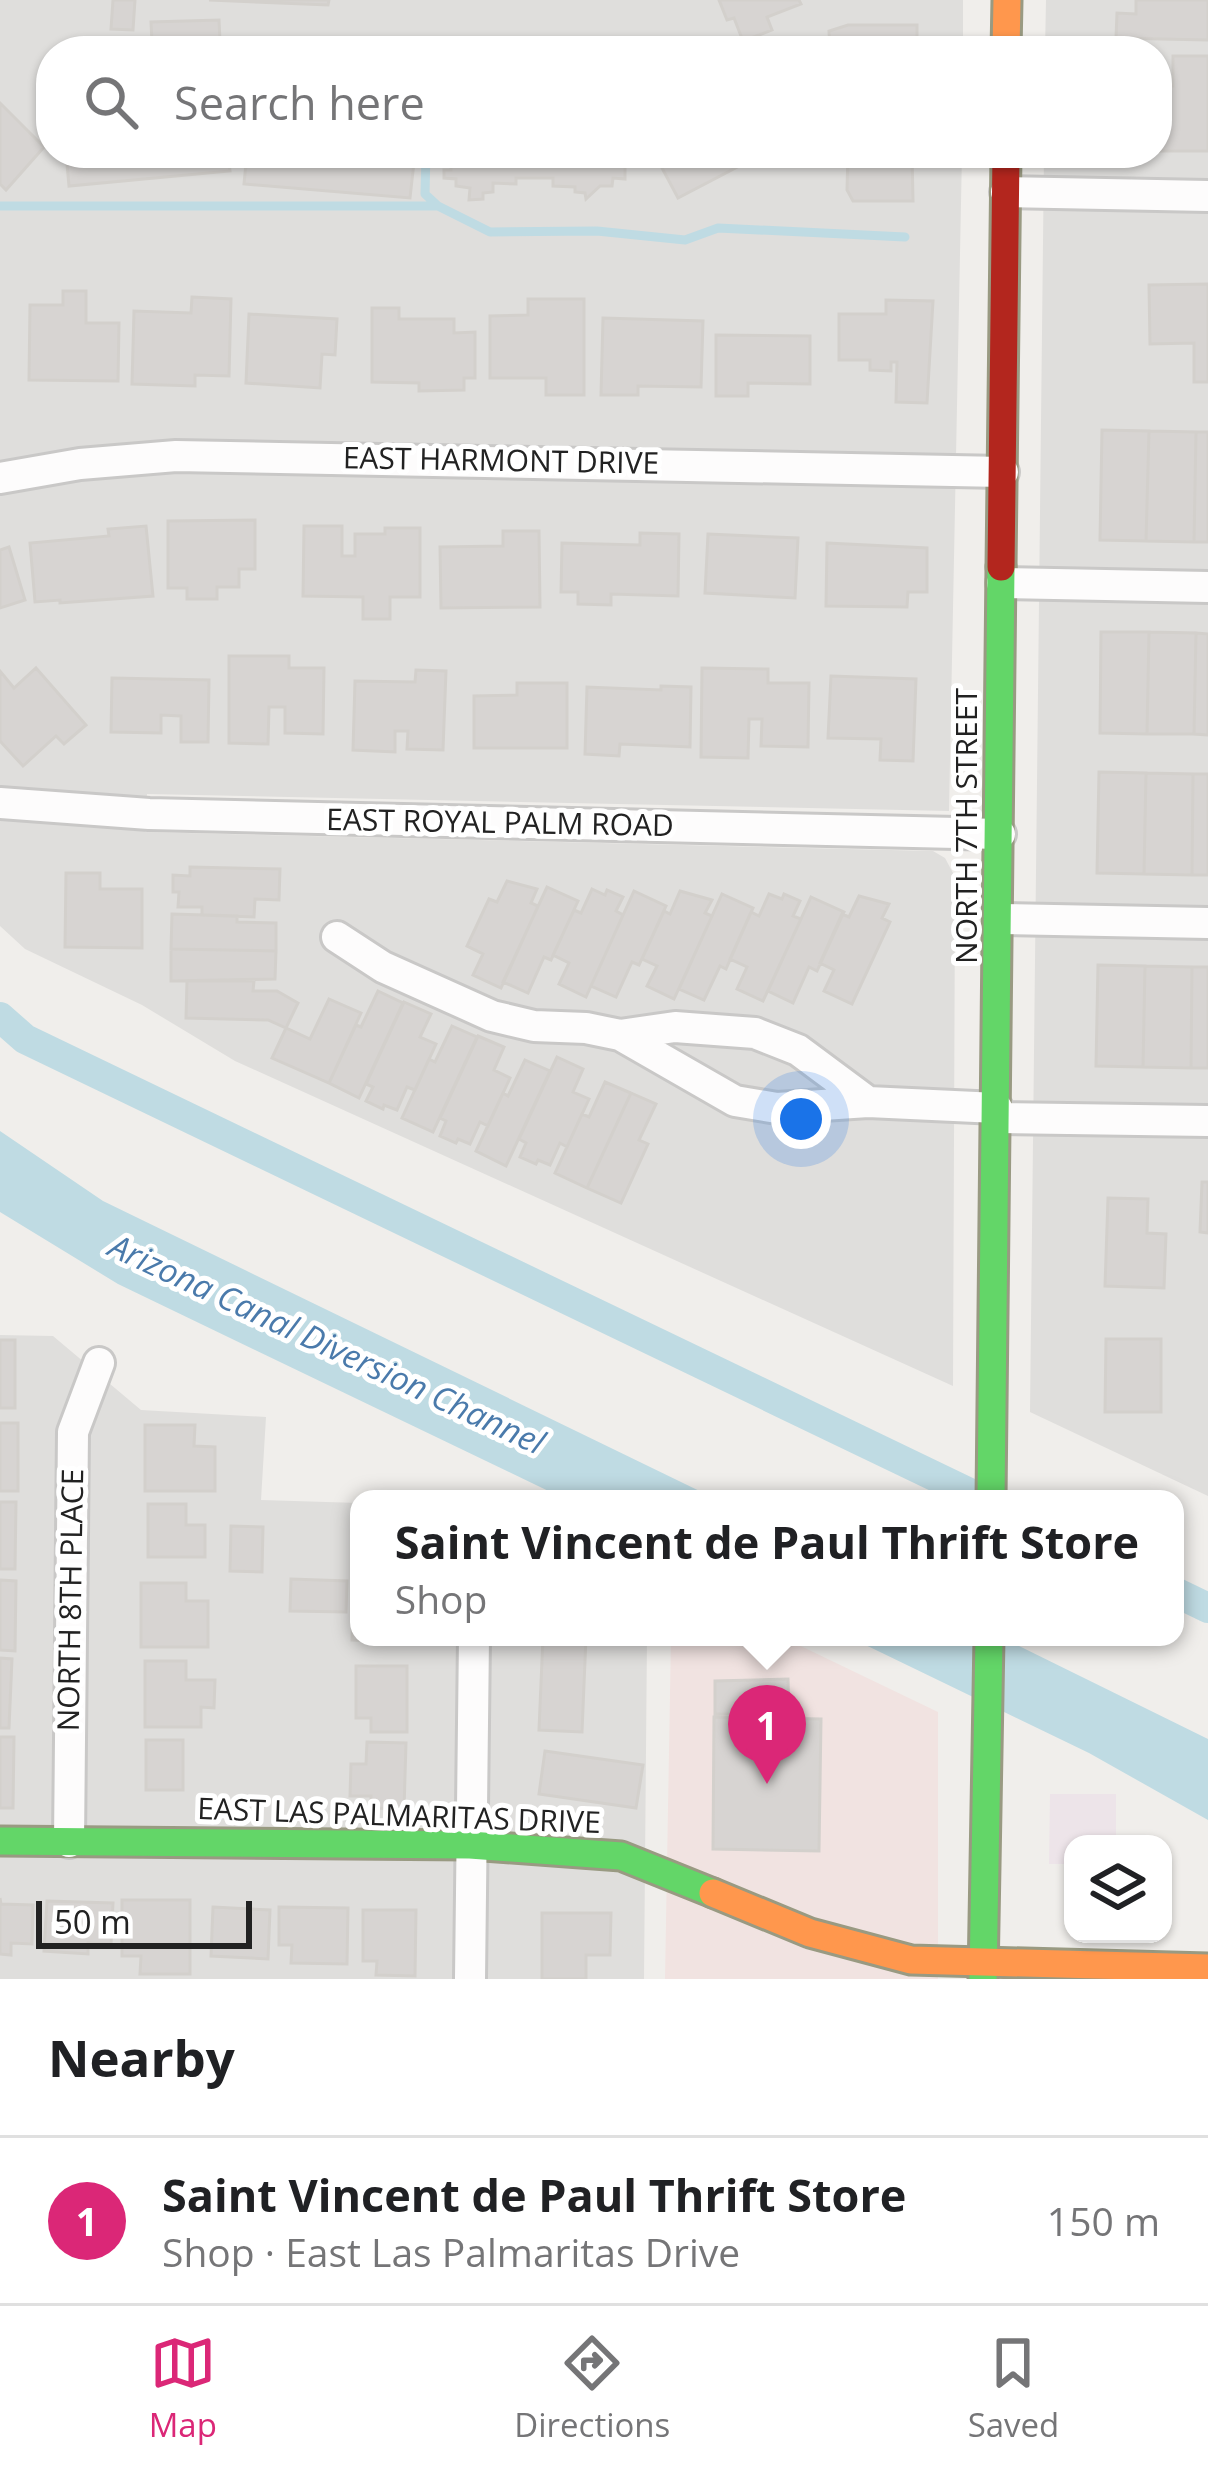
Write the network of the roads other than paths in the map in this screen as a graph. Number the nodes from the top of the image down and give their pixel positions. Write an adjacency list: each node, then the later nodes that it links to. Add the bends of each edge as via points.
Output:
1 (1006, 0): 2 (main road)
2 (1006, 36)
3 (1006, 168): 4 (main road, NORTH 7TH STREET)
4 (1006, 192): 5 (street); 6 (main road, NORTH 7TH STREET)
5 (1208, 196)
6 (1003, 472): 7 (street, EAST HARMONT DRIVE, via 176,456); 8 (main road, NORTH 7TH STREET)
7 (0, 478)
8 (1002, 583): 9 (street); 11 (main road, NORTH 7TH STREET)
9 (1208, 587)
10 (0, 803): 11 (street, EAST ROYAL PALM ROAD, via 149,814)
11 (1000, 834): 12 (main road, NORTH 7TH STREET)
12 (1000, 919): 13 (street); 17 (main road, NORTH 7TH STREET)
13 (1208, 922)
14 (338, 937): 15 (street, via 383,967 492,1016)
15 (620, 1035): 16 (street, via 735,1101 777,1108); 16 (street, via 675,1027 755,1033 798,1050)
16 (868, 1102): 17 (street)
17 (997, 1113): 18 (street); 20 (main road, NORTH 7TH STREET)
18 (1208, 1121)
19 (99, 1363): 24 (street, NORTH 8TH PLACE, via 73,1432)
20 (991, 1490)
21 (474, 1646): 25 (street)
22 (989, 1646): 27 (main road)
23 (0, 1841): 24 (main road, EAST LAS PALMARITAS DRIVE)
24 (69, 1842): 25 (main road, EAST LAS PALMARITAS DRIVE)
25 (470, 1845): 27 (main road, EAST LAS PALMARITAS DRIVE, via 621,1856 810,1933); 28 (street)
26 (1208, 1968): 27 (main road, EAST LAS PALMARITAS DRIVE)
27 (983, 1972)
28 (470, 1979)

